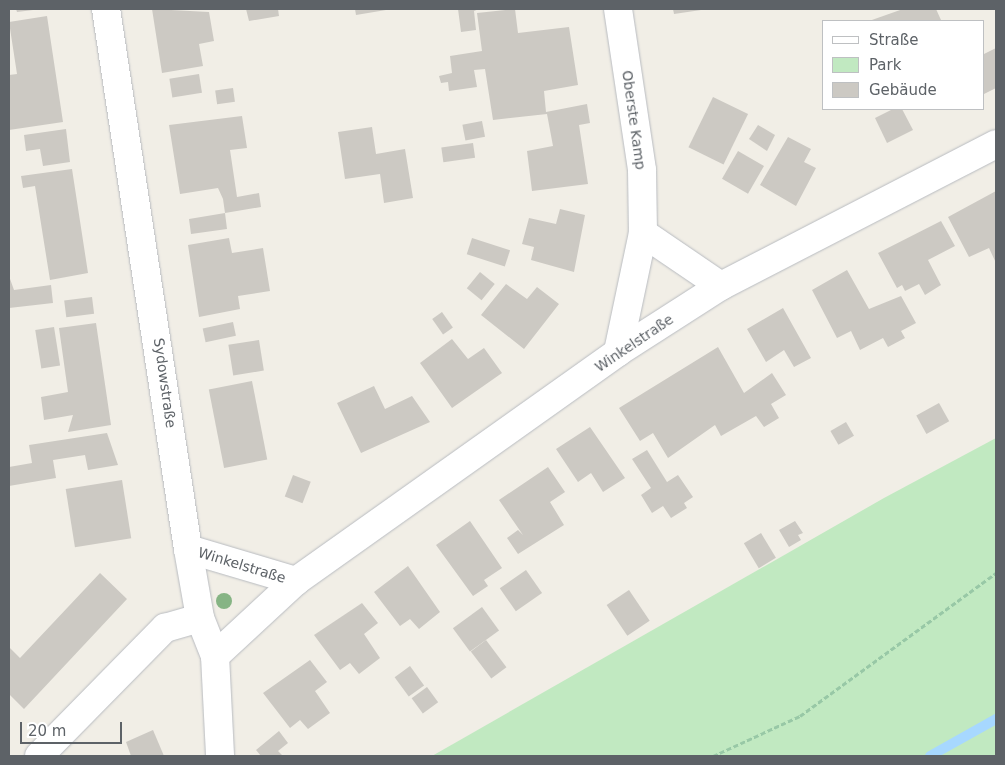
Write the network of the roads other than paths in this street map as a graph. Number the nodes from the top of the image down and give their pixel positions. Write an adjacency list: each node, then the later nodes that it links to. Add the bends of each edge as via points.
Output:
1 (106, 9): 7 (street, Sydowstraße)
2 (618, 9): 4 (street, Oberste Kamp, via 642,170)
3 (996, 144): 5 (street, Winkelstraße)
4 (643, 233): 5 (street); 6 (street, Oberste Kamp)
5 (721, 286): 6 (street, Winkelstraße)
6 (618, 352): 8 (street, Winkelstraße)
7 (188, 549): 8 (street, Winkelstraße); 9 (street, Sydowstraße)
8 (296, 581): 10 (street, Winkelstraße)
9 (200, 618): 10 (street, Sydowstraße); 11 (street, via 165,628)
10 (215, 656): 12 (street, Sydowstraße)
11 (40, 756)
12 (220, 756)

